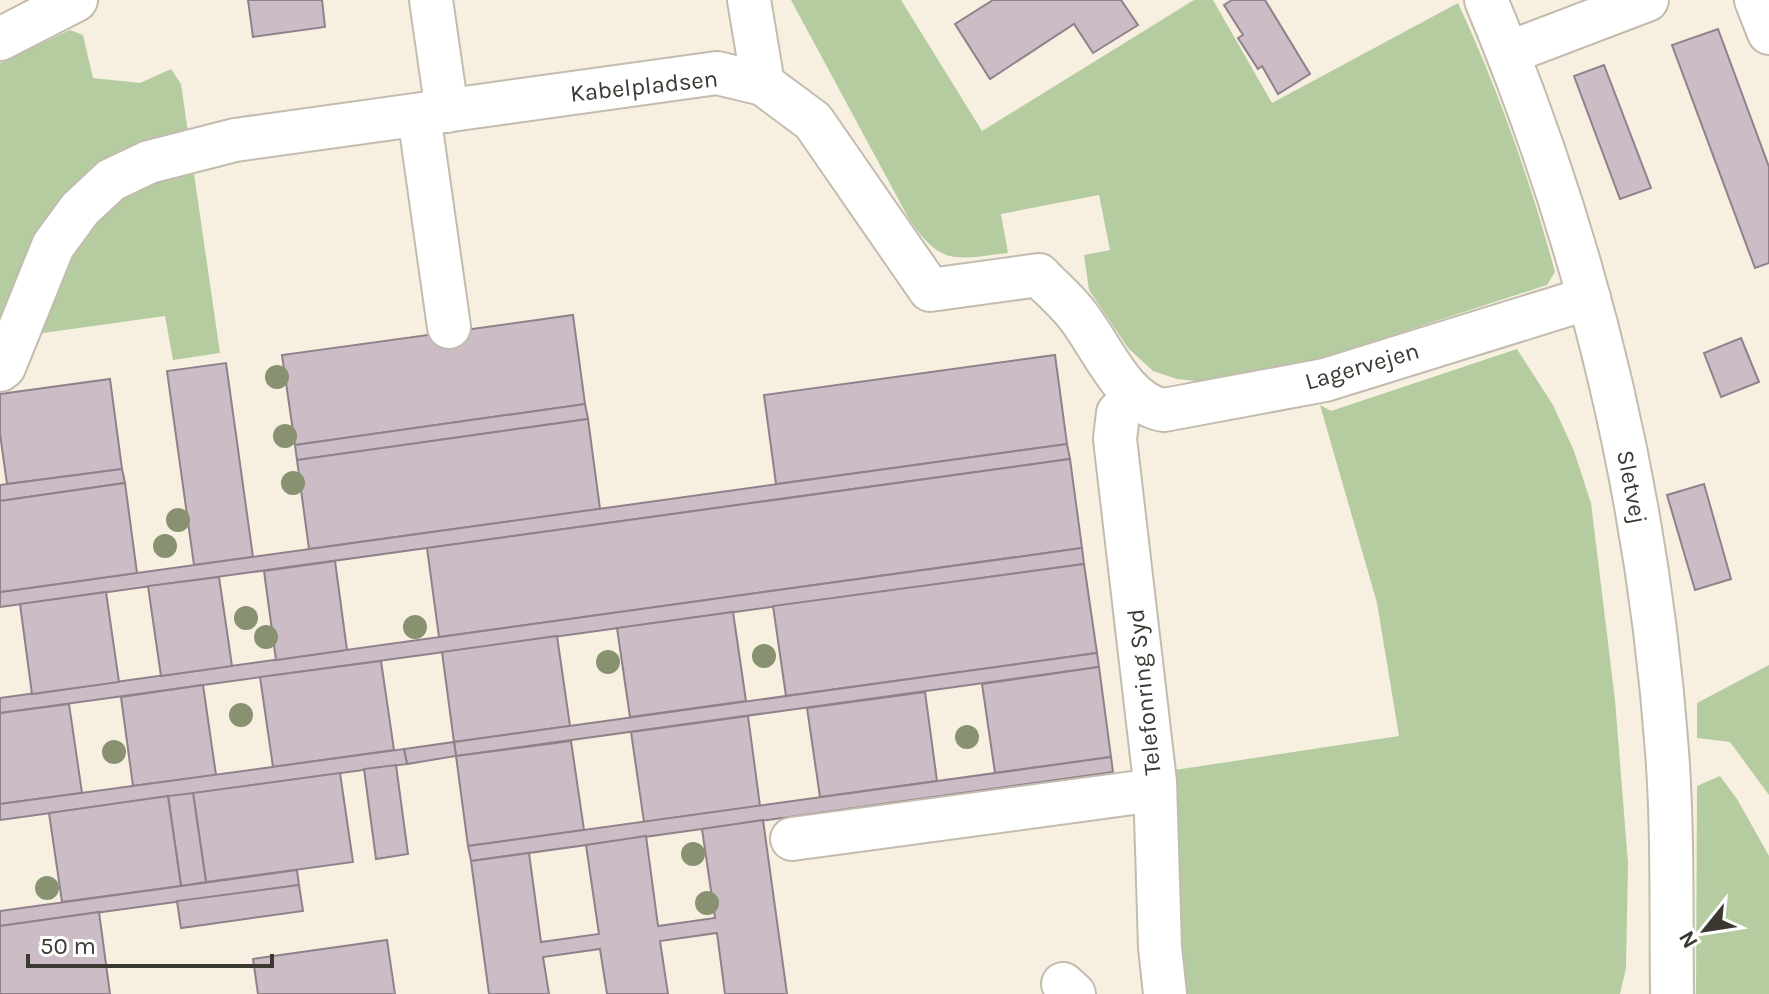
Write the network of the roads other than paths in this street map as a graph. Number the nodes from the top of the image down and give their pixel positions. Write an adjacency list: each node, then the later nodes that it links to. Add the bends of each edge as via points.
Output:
1 (76, 0): 8 (street)
2 (431, 0): 11 (street)
3 (749, 0): 10 (street)
4 (1486, 0): 9 (street, Sletvej)
5 (1647, 0): 9 (street)
6 (1756, 0): 7 (street)
7 (1769, 33)
8 (0, 39)
9 (1508, 53): 12 (street, Sletvej)
10 (763, 84): 11 (street, Kabelpladsen, via 717,73); 15 (street, Kabelpladsen, via 813,121 930,290 1039,275 1075,311)
11 (433, 113): 13 (street); 14 (street, Kabelpladsen, via 235,140 149,162 111,180 80,209 53,246)
12 (1589, 298): 15 (street, Lagervejen, via 1325,380 1164,410 1149,408); 19 (street, Sletvej, via 1634,495 1659,658 1668,754)
13 (449, 327)
14 (0, 370)
15 (1134, 397): 16 (street, Telefonring Syd, via 1118,413 1115,439)
16 (1155, 790): 17 (street); 18 (street, Telefonring Syd, via 1160,947)
17 (792, 839)
18 (1155, 993)
19 (1672, 994)

